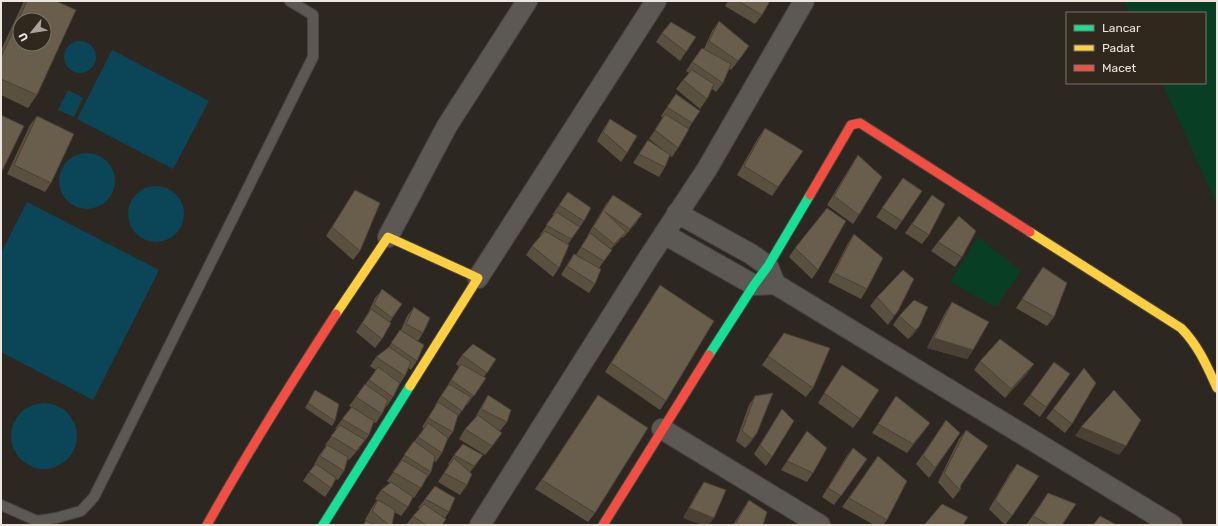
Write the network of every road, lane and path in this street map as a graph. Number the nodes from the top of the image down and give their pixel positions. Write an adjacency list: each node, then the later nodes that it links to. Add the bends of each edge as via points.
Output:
1 (290, 1): 14 (lane, via 313,15 313,56 94,496 81,511 37,521)
2 (527, 1): 7 (street, via 447,126)
3 (656, 1): 9 (street)
4 (804, 1): 5 (street, via 707,169)
5 (677, 214): 6 (street); 8 (street)
6 (664, 234): 11 (street); 17 (street)
7 (388, 237): 9 (street); 15 (street, via 295,378 229,484)
8 (768, 266): 10 (street); 11 (street); 12 (street, via 851,125 860,123 1181,328 1191,338)
9 (478, 278): 16 (street)
10 (775, 284): 11 (street); 20 (street)
11 (754, 285): 13 (street)
12 (1217, 388)
13 (662, 430): 18 (street); 19 (street)
14 (1, 505)
15 (207, 525)
16 (323, 525)
17 (480, 525)
18 (603, 525)
19 (820, 525)
20 (1172, 525)

